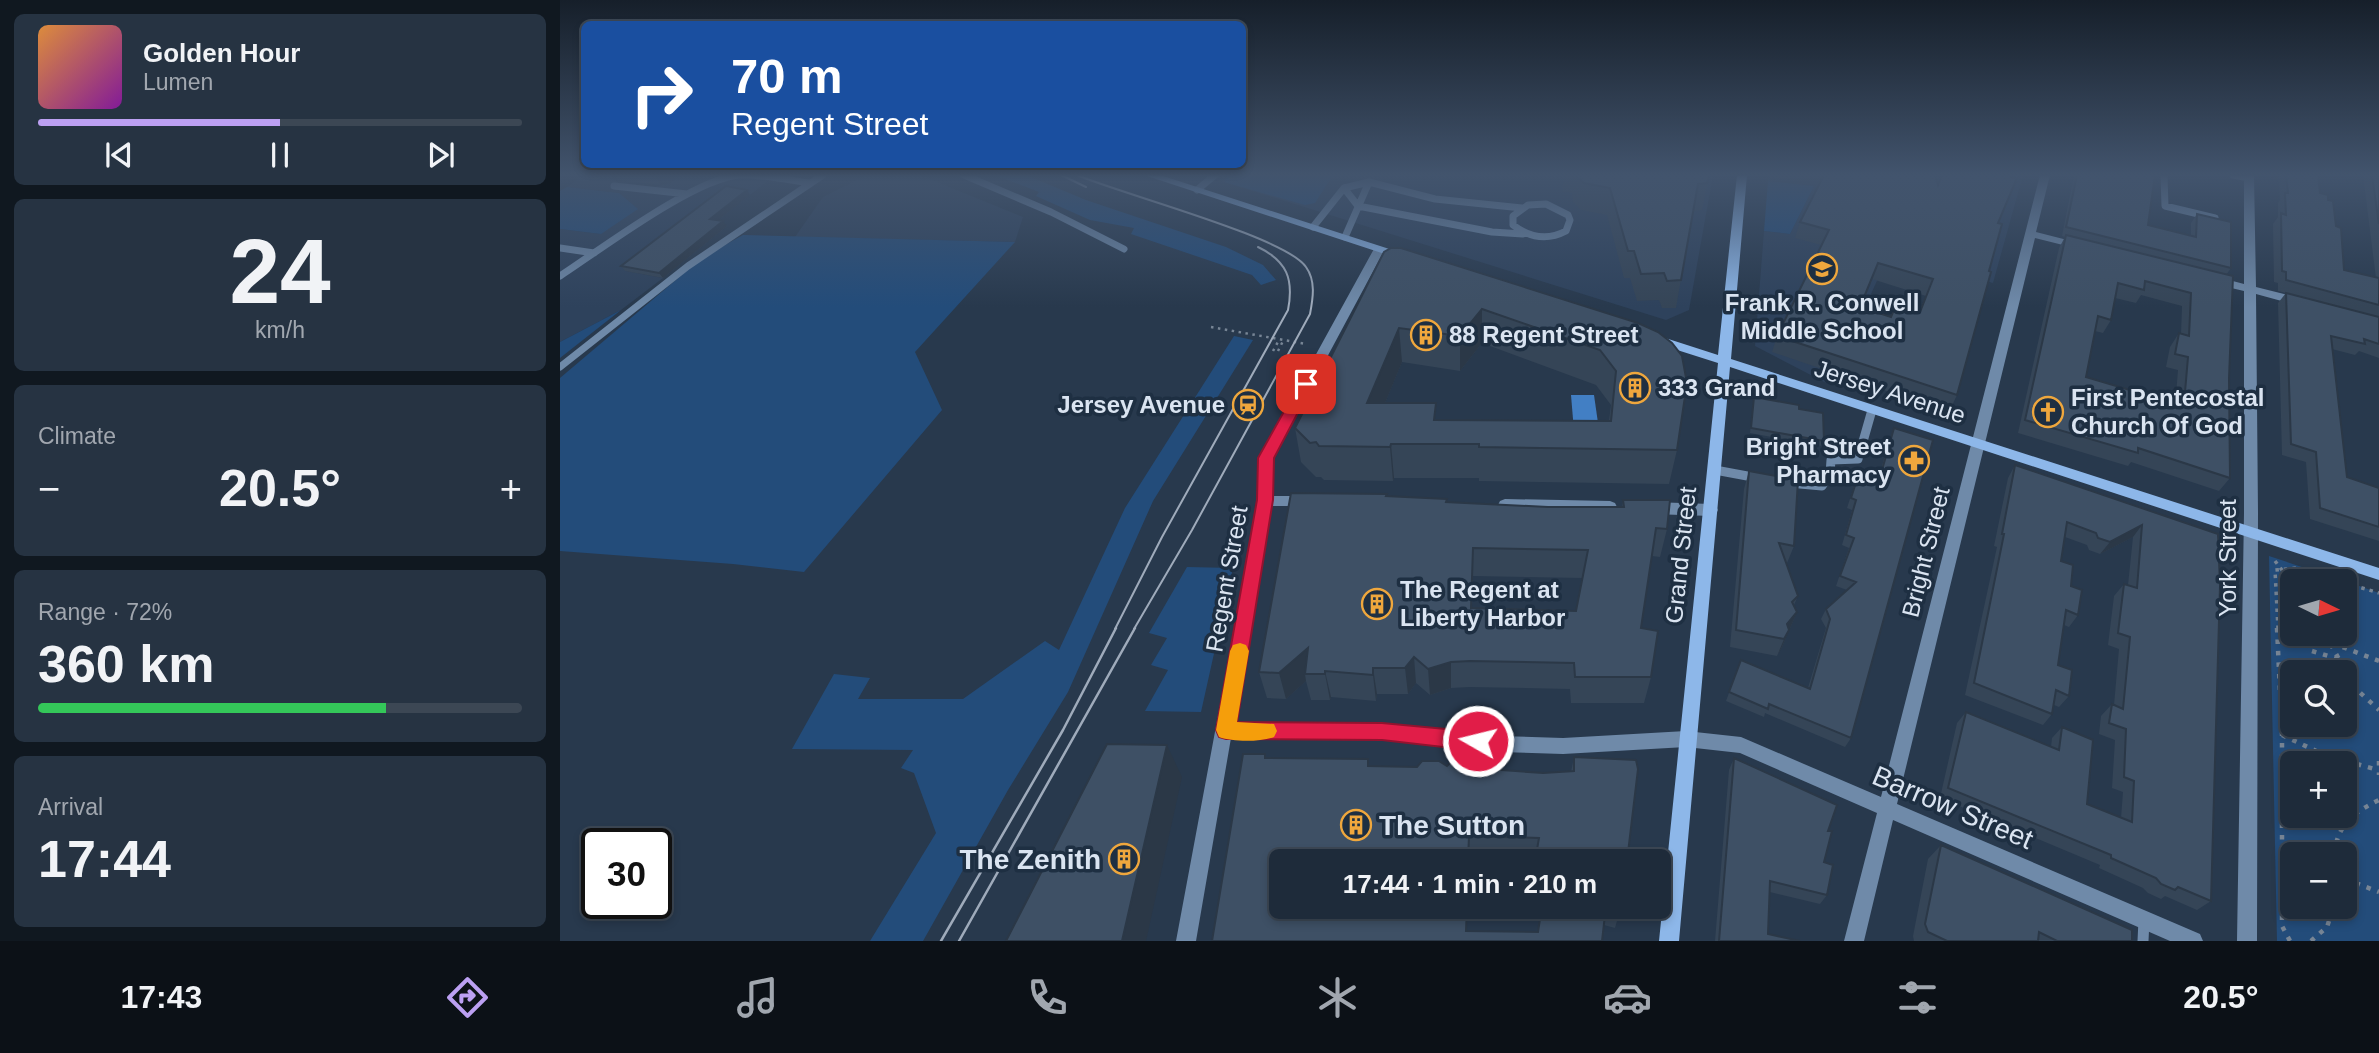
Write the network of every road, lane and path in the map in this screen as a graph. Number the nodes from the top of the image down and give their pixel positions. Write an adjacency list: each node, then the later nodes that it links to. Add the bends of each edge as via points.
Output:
1 (648, 219): 21 (lane)
2 (756, 219): 33 (lane, via 683,267)
3 (1064, 219): 20 (lane)
4 (1288, 219): 13 (street)
5 (1319, 219): 13 (lane)
6 (1353, 219): 16 (lane)
7 (1425, 219): 14 (lane)
8 (1512, 219): 14 (lane)
9 (1569, 219): 14 (lane, via 1566,231 1559,235)
10 (1738, 219): 32 (street, Grand Street)
11 (2034, 219): 15 (street, Bright Street)
12 (2249, 219): 25 (street, York Street)
13 (1313, 227): 16 (street)
14 (1522, 234)
15 (2030, 234): 19 (street); 35 (street, Bright Street)
16 (1345, 237): 18 (street)
17 (560, 248): 21 (lane)
18 (1379, 249): 22 (street); 39 (street, Regent Street, via 1266,458)
19 (2090, 249)
20 (1124, 250)
21 (594, 253): 23 (lane)
22 (1419, 261)
23 (560, 276)
24 (2204, 277): 25 (street)
25 (2250, 289): 26 (street); 43 (street, York Street)
26 (2311, 305)
27 (1211, 327): 29 (path)
28 (1642, 335): 32 (street, Jersey Avenue)
29 (1281, 340): 30 (path); 31 (path)
30 (1306, 344)
31 (1276, 351)
32 (1725, 362): 34 (street, Jersey Avenue); 36 (street, Grand Street)
33 (560, 367)
34 (1872, 410): 35 (street, Jersey Avenue); 38 (lane, via 1858,459 1831,460 1830,474 1822,486)
35 (1978, 444): 43 (street, Jersey Avenue); 64 (street, Bright Street)
36 (1715, 470): 37 (lane); 42 (street, Grand Street)
37 (1765, 479)
38 (1777, 481)
39 (1265, 500): 40 (street); 57 (street, Regent Street)
40 (1321, 502)
41 (1489, 505): 42 (street)
42 (1711, 510): 60 (street, Grand Street)
43 (2251, 532): 47 (street, Jersey Avenue); 75 (street, York Street)
44 (2275, 561): 45 (path)
45 (2281, 567): 46 (path); 55 (path, via 2275,570)
46 (2289, 569)
47 (2379, 574)
48 (2357, 587): 49 (path)
49 (2379, 593)
50 (2332, 646): 53 (path)
51 (2341, 646): 54 (path)
52 (2312, 651): 53 (path)
53 (2339, 659): 56 (path, via 2356,688)
54 (2379, 660)
55 (2280, 688)
56 (2379, 710)
57 (1226, 730): 60 (street, Barrow Street, via 1382,732 1563,746); 70 (street, Regent Street)
58 (2282, 737): 76 (path, via 2282,926)
59 (2286, 737): 62 (path)
60 (1686, 739): 64 (street, Barrow Street, via 1741,745); 71 (street, Grand Street)
61 (2379, 761): 62 (path)
62 (2379, 773)
63 (2379, 800): 65 (path, via 2348,816)
64 (1887, 809): 69 (street, Barrow Street); 72 (street, Bright Street)
65 (2335, 842)
66 (2357, 884): 67 (path)
67 (2379, 892)
68 (2331, 919): 77 (path, via 2319,938)
69 (2144, 920): 73 (lane); 74 (street, Barrow Street)
70 (1186, 941)
71 (1669, 941)
72 (1854, 941)
73 (2143, 941)
74 (2193, 941)
75 (2248, 941)
76 (2290, 941)
77 (2311, 941)

